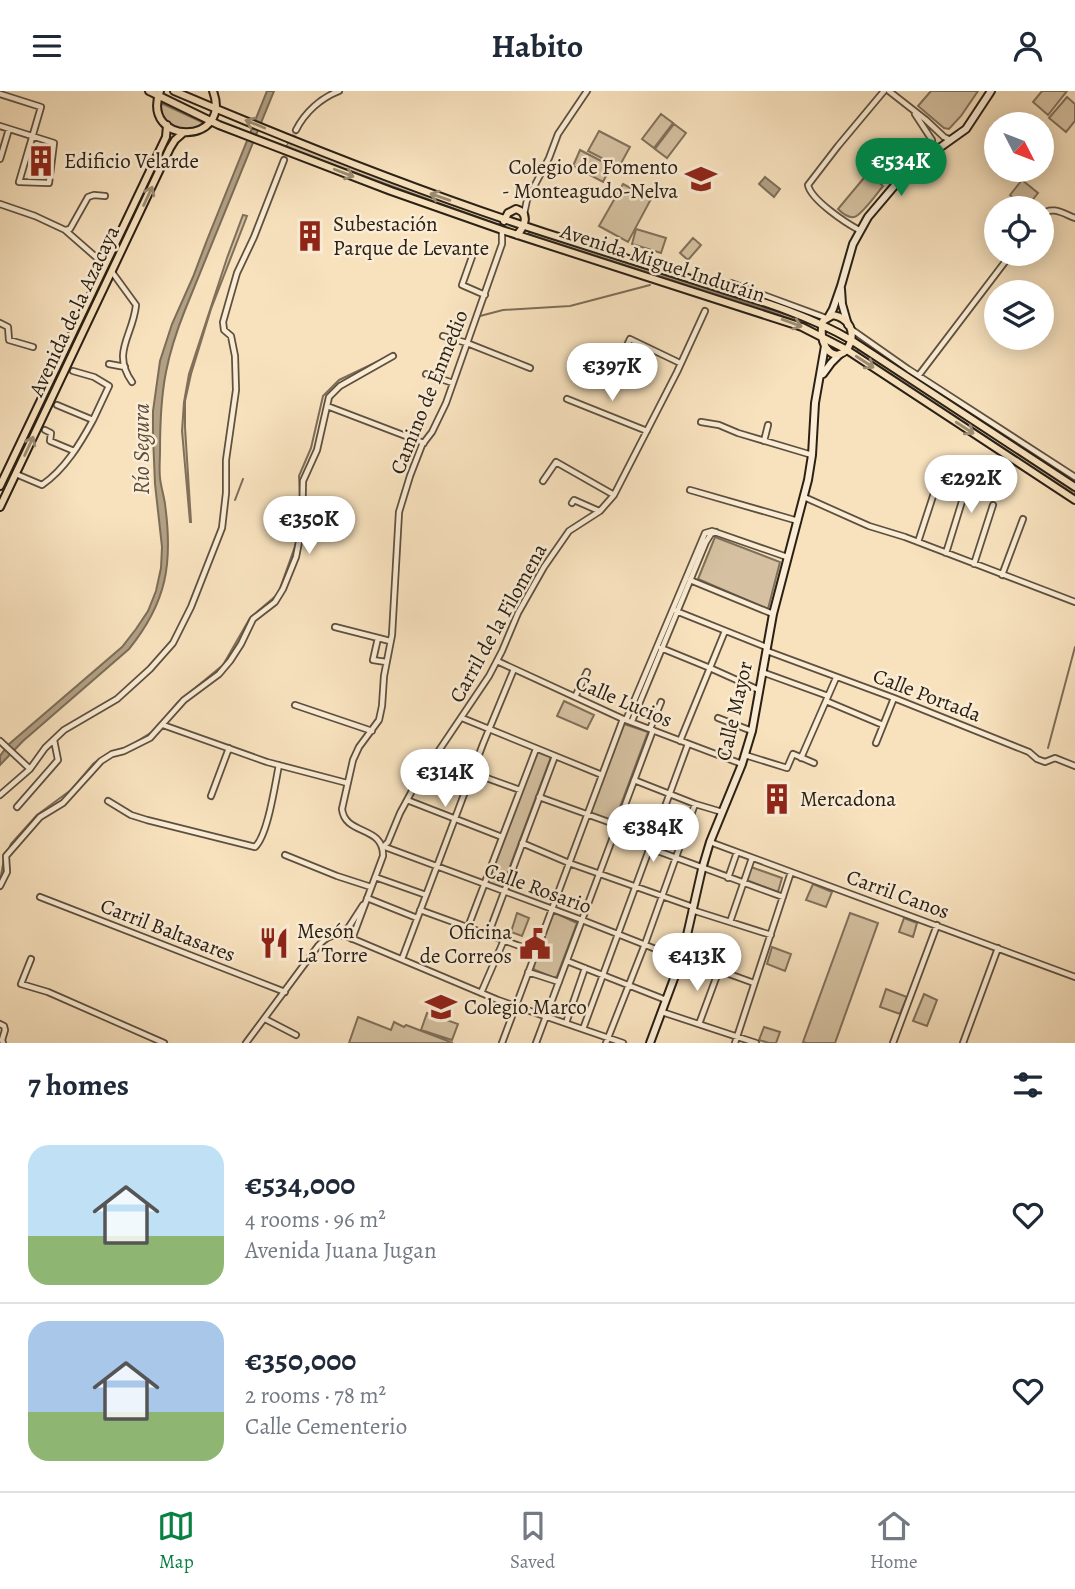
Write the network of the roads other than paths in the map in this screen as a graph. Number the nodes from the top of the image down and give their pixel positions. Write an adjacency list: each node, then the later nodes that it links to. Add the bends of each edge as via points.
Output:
1 (149, 91): 8 (main road, Avenida Miguel Induráin)
2 (174, 91): 11 (main road, Avenida Miguel Induráin)
3 (214, 91): 11 (main road)
4 (340, 91): 16 (street, via 306,113)
5 (587, 91): 24 (street, via 558,134)
6 (887, 91): 10 (street); 34 (street, via 808,185 813,195)
7 (991, 91): 19 (main road, via 970,124)
8 (159, 93): 12 (main road, Avenida Miguel Induráin); 13 (main road, via 159,113)
9 (0, 94): 18 (street, via 41,107)
10 (909, 107): 19 (street); 20 (street, via 932,140)
11 (216, 109): 12 (main road); 30 (main road, Avenida Miguel Induráin, one-way to 11, via 384,177)
12 (211, 121): 17 (main road, via 200,130); 33 (main road, Avenida Miguel Induráin, one-way to 33)
13 (167, 125): 17 (main road); 38 (main road, Avenida de la Azacaya, via 166,137)
14 (0, 127): 15 (street)
15 (9, 129): 18 (street); 21 (street)
16 (296, 129)
17 (183, 133): 40 (main road, Avenida de la Azacaya, one-way to 17, via 170,148)
18 (33, 136): 18 (street, via 19,182 49,183 54,142)
19 (952, 140): 20 (main road)
20 (931, 155): 34 (main road, via 901,176)
21 (0, 159)
22 (284, 160): 135 (street, via 237,273 223,322 235,356 236,390 226,493 222,528 191,607 173,643 150,669 117,699)
23 (106, 196): 32 (street, via 88,197 70,229)
24 (527, 200): 26 (street); 28 (street)
25 (0, 204): 32 (street)
26 (516, 209): 28 (main road); 30 (main road)
27 (1054, 211): 29 (street)
28 (524, 214): 31 (main road)
29 (1075, 218)
30 (504, 219): 31 (main road, Avenida Miguel Induráin); 33 (main road)
31 (524, 225): 35 (main road); 45 (main road, Avenida Miguel Induráin)
32 (65, 230): 38 (street)
33 (502, 230): 35 (main road, Avenida Miguel Induráin); 36 (street, Camino de Enmedio)
34 (859, 230): 42 (main road)
35 (517, 235): 36 (street); 49 (main road, Avenida Miguel Induráin, one-way to 49)
36 (502, 244): 43 (street, Camino de Enmedio)
37 (473, 254): 43 (street, via 462,285)
38 (105, 265): 80 (main road, Avenida de la Azacaya)
39 (1003, 266): 63 (street)
40 (112, 272): 59 (street, via 136,305 122,350); 82 (main road, Avenida de la Azacaya, one-way to 40)
41 (731, 283): 45 (street)
42 (841, 286): 45 (main road); 47 (main road)
43 (485, 295): 51 (street, Camino de Enmedio)
44 (705, 311): 57 (street, Carril de la Filomena)
45 (826, 319): 47 (main road, via 837,315); 49 (main road); 50 (main road, Avenida Miguel Induráin)
46 (0, 323): 53 (street, via 8,327 9,340)
47 (850, 327): 50 (main road); 63 (street)
48 (443, 336): 51 (street)
49 (822, 336): 52 (main road); 54 (main road, Avenida Miguel Induráin)
50 (851, 340): 54 (main road); 86 (main road, Avenida Miguel Induráin)
51 (467, 343): 60 (street); 66 (street, Camino de Enmedio)
52 (825, 346): 54 (main road, via 834,354); 64 (main road, Calle Mayor)
53 (33, 347)
54 (844, 352): 64 (main road, Calle Mayor); 91 (main road, Avenida Miguel Induráin, one-way to 91)
55 (393, 356): 69 (street, via 340,386)
56 (621, 358): 57 (street, via 630,339)
57 (680, 363): 74 (street, Carril de la Filomena)
58 (109, 364): 59 (street)
59 (125, 367): 65 (street)
60 (530, 368)
61 (73, 371): 70 (street, via 109,387)
62 (426, 374): 66 (street)
63 (919, 375): 83 (street)
64 (820, 379): 78 (main road, Calle Mayor)
65 (132, 382)
66 (453, 383): 76 (street, Camino de Enmedio)
67 (567, 399): 74 (street)
68 (57, 405): 70 (street)
69 (327, 406): 76 (street); 129 (street, via 317,450 303,481 302,526 283,589 275,602 253,619 219,674 184,701)
70 (93, 420): 77 (street)
71 (701, 422): 75 (street)
72 (768, 425): 75 (street)
73 (45, 431): 77 (street, via 51,433 50,441)
74 (647, 431): 89 (street, Carril de la Filomena)
75 (764, 441): 78 (street)
76 (424, 443): 110 (street, Camino de Enmedio, via 399,512)
77 (75, 451): 82 (street, via 42,485)
78 (812, 455): 90 (main road, Calle Mayor)
79 (0, 465): 80 (street)
80 (8, 469): 85 (main road, Avenida de la Azacaya)
81 (972, 469): 99 (street)
82 (16, 474): 94 (main road, Avenida de la Azacaya)
83 (1075, 477)
84 (543, 481): 89 (street, via 556,462)
85 (0, 487)
86 (1075, 487)
87 (690, 490): 97 (street)
88 (935, 490): 98 (street)
89 (614, 495): 95 (street, Carril de la Filomena)
90 (804, 497): 97 (main road, Calle Mayor); 98 (street)
91 (1075, 500)
92 (572, 503): 95 (street)
93 (993, 505): 101 (street)
94 (0, 507)
95 (600, 511): 113 (street, Carril de la Filomena, via 569,531 544,567)
96 (1023, 519): 102 (street)
97 (798, 521): 100 (main road, Calle Mayor)
98 (918, 543): 99 (street)
99 (946, 554): 101 (street)
100 (787, 557): 103 (street, via 709,531 703,535); 106 (main road, Calle Mayor)
101 (974, 564): 102 (street)
102 (1002, 575): 104 (street)
103 (688, 579): 105 (street); 106 (street)
104 (1075, 603)
105 (675, 610): 108 (street, Calle Portada); 111 (street)
106 (773, 614): 112 (main road, Calle Mayor)
107 (335, 627): 109 (street)
108 (725, 631): 112 (street, Calle Portada); 115 (street)
109 (378, 638): 110 (street); 114 (street, via 373,660)
110 (390, 641): 114 (street, Camino de Enmedio)
111 (659, 647): 115 (street); 128 (street)
112 (766, 649): 118 (main road, Calle Mayor); 119 (street, Calle Portada)
113 (497, 661): 116 (street, Calle Lucios); 126 (street, Carril de la Filomena)
114 (386, 662): 133 (street, Camino de Enmedio, via 382,706)
115 (710, 668): 120 (street); 137 (street)
116 (514, 669): 121 (street, Calle Lucios); 132 (street)
117 (587, 672): 121 (street)
118 (762, 672): 120 (main road, Calle Mayor); 123 (street)
119 (836, 678): 122 (street, Calle Portada); 123 (street)
120 (760, 691): 134 (main road, Calle Mayor)
121 (575, 697): 128 (street, Calle Lucios)
122 (894, 698): 130 (street); 149 (street, Calle Portada, via 1037,759 1055,758)
123 (827, 699): 130 (street); 144 (street)
124 (661, 702): 131 (street)
125 (295, 705): 133 (street)
126 (461, 718): 132 (street); 145 (street, Carril de la Filomena)
127 (718, 718): 134 (street)
128 (627, 720): 131 (street, Calle Lucios); 152 (street)
129 (163, 725): 140 (street); 187 (street, via 139,745 101,761 63,803 40,817 6,856 7,873)
130 (883, 725): 138 (street)
131 (651, 729): 137 (street, Calle Lucios); 153 (street)
132 (489, 730): 141 (street); 151 (street)
133 (372, 731): 154 (street, Camino de Enmedio, via 355,754)
134 (752, 731): 142 (main road, Calle Mayor)
135 (54, 740): 150 (street); 163 (street, via 58,760)
136 (0, 741): 150 (street)
137 (680, 741): 139 (street, Calle Lucios)
138 (876, 743)
139 (688, 744): 147 (street, Calle Lucios); 156 (street)
140 (229, 748): 148 (street); 158 (street)
141 (536, 749): 143 (street); 155 (street)
142 (745, 755): 144 (street, via 787,768 793,754); 147 (main road, Calle Mayor)
143 (555, 756): 152 (street); 159 (street)
144 (801, 758): 146 (street)
145 (434, 759): 151 (street); 160 (street, Carril de la Filomena)
146 (814, 763)
147 (742, 764): 164 (main road, Calle Mayor)
148 (279, 765): 154 (street); 161 (street, via 261,841 255,847 131,815)
149 (1075, 767)
150 (30, 769): 157 (street)
151 (472, 773): 155 (street); 166 (street)
152 (602, 775): 165 (street)
153 (634, 780): 156 (street); 167 (street)
154 (347, 783): 172 (street, Camino de Enmedio, via 344,818)
155 (520, 790): 169 (street)
156 (670, 794): 162 (street); 173 (street)
157 (0, 795)
158 (211, 796)
159 (539, 797): 165 (street); 171 (street)
160 (407, 800): 166 (street); 172 (street, Carril de la Filomena)
161 (108, 801)
162 (695, 804): 164 (street); 177 (street)
163 (17, 807)
164 (722, 812): 170 (main road, Calle Mayor)
165 (587, 814): 167 (street); 178 (street)
166 (455, 818): 169 (street); 179 (street)
167 (617, 825): 168 (street)
168 (614, 835): 173 (street); 182 (street)
169 (502, 837): 186 (street)
170 (710, 842): 174 (street, Carril Canos); 180 (main road, Calle Mayor)
171 (522, 843): 178 (street); 190 (street)
172 (384, 847): 179 (street, Calle Rosario); 183 (street)
173 (650, 849): 177 (street); 189 (street)
174 (737, 852): 176 (street, Carril Canos); 184 (street)
175 (285, 855): 188 (street)
176 (752, 858): 181 (street, Carril Canos); 185 (street)
177 (675, 859): 180 (street); 193 (street)
178 (569, 863): 182 (street); 196 (street)
179 (436, 867): 186 (street, Calle Rosario); 191 (street)
180 (702, 869): 184 (street); 197 (main road, Calle Mayor)
181 (792, 872): 194 (street); 202 (street, Carril Canos)
182 (599, 874): 189 (street); 200 (street)
183 (375, 877): 188 (street); 191 (street)
184 (728, 878): 185 (street)
185 (744, 883): 194 (street); 201 (street)
186 (485, 885): 190 (street, Calle Rosario); 203 (street)
187 (0, 886)
188 (371, 887): 195 (street)
189 (635, 887): 193 (street); 204 (street)
190 (504, 892): 196 (street, Calle Rosario); 205 (street)
191 (426, 895): 198 (street)
192 (40, 897): 225 (street, Carril Baltasares)
193 (662, 897): 197 (street); 210 (street)
194 (783, 897): 206 (street)
195 (367, 898): 199 (street); 207 (street); 208 (street)
196 (552, 909): 200 (street, Calle Rosario); 212 (street)
197 (693, 909): 201 (street); 213 (main road, Calle Mayor)
198 (420, 910): 199 (street); 203 (street)
199 (417, 918): 215 (street)
200 (582, 920): 204 (street, Calle Rosario); 216 (street)
201 (730, 922): 206 (street)
202 (937, 925): 211 (street, Carril Canos); 248 (street)
203 (468, 927): 205 (street)
204 (618, 934): 210 (street, Calle Rosario); 220 (street)
205 (488, 935): 209 (street)
206 (771, 935): 223 (street)
207 (343, 936): 208 (street); 225 (street, via 329,936 318,946)
208 (352, 939): 215 (street)
209 (503, 940): 212 (street); 226 (street)
210 (645, 944): 213 (street, Calle Rosario); 224 (street)
211 (998, 948): 221 (street, Carril Canos); 249 (street)
212 (536, 952): 219 (street)
213 (682, 958): 218 (street, Calle Rosario); 227 (main road, Calle Mayor)
214 (31, 959): 240 (street, via 22,984)
215 (402, 959): 226 (street)
216 (567, 961): 217 (street); 222 (street)
217 (585, 968): 220 (street); 232 (street)
218 (719, 970): 223 (street, Calle Rosario); 234 (street)
219 (528, 972): 222 (street); 228 (street)
220 (602, 975): 224 (street); 235 (street)
221 (1075, 977)
222 (559, 982): 230 (street)
223 (754, 983): 237 (street)
224 (628, 985): 227 (street); 238 (street)
225 (285, 992): 231 (street)
226 (481, 993): 228 (street)
227 (666, 1000): 229 (main road, Calle Mayor)
228 (516, 1006): 230 (street); 242 (street)
229 (661, 1012): 234 (street); 245 (main road, Calle Mayor)
230 (547, 1016): 232 (street); 243 (street)
231 (265, 1019): 236 (street); 241 (street)
232 (566, 1023): 235 (street)
233 (0, 1024): 239 (street, via 5,1030)
234 (699, 1024): 237 (street)
235 (583, 1029): 238 (street)
236 (296, 1035)
237 (737, 1037): 246 (street); 247 (street)
238 (606, 1041): 244 (street)
239 (3, 1043)
240 (164, 1043)
241 (246, 1043)
242 (503, 1043)
243 (536, 1043)
244 (623, 1043)
245 (650, 1043)
246 (735, 1043)
247 (756, 1043)
248 (892, 1043)
249 (963, 1043)

